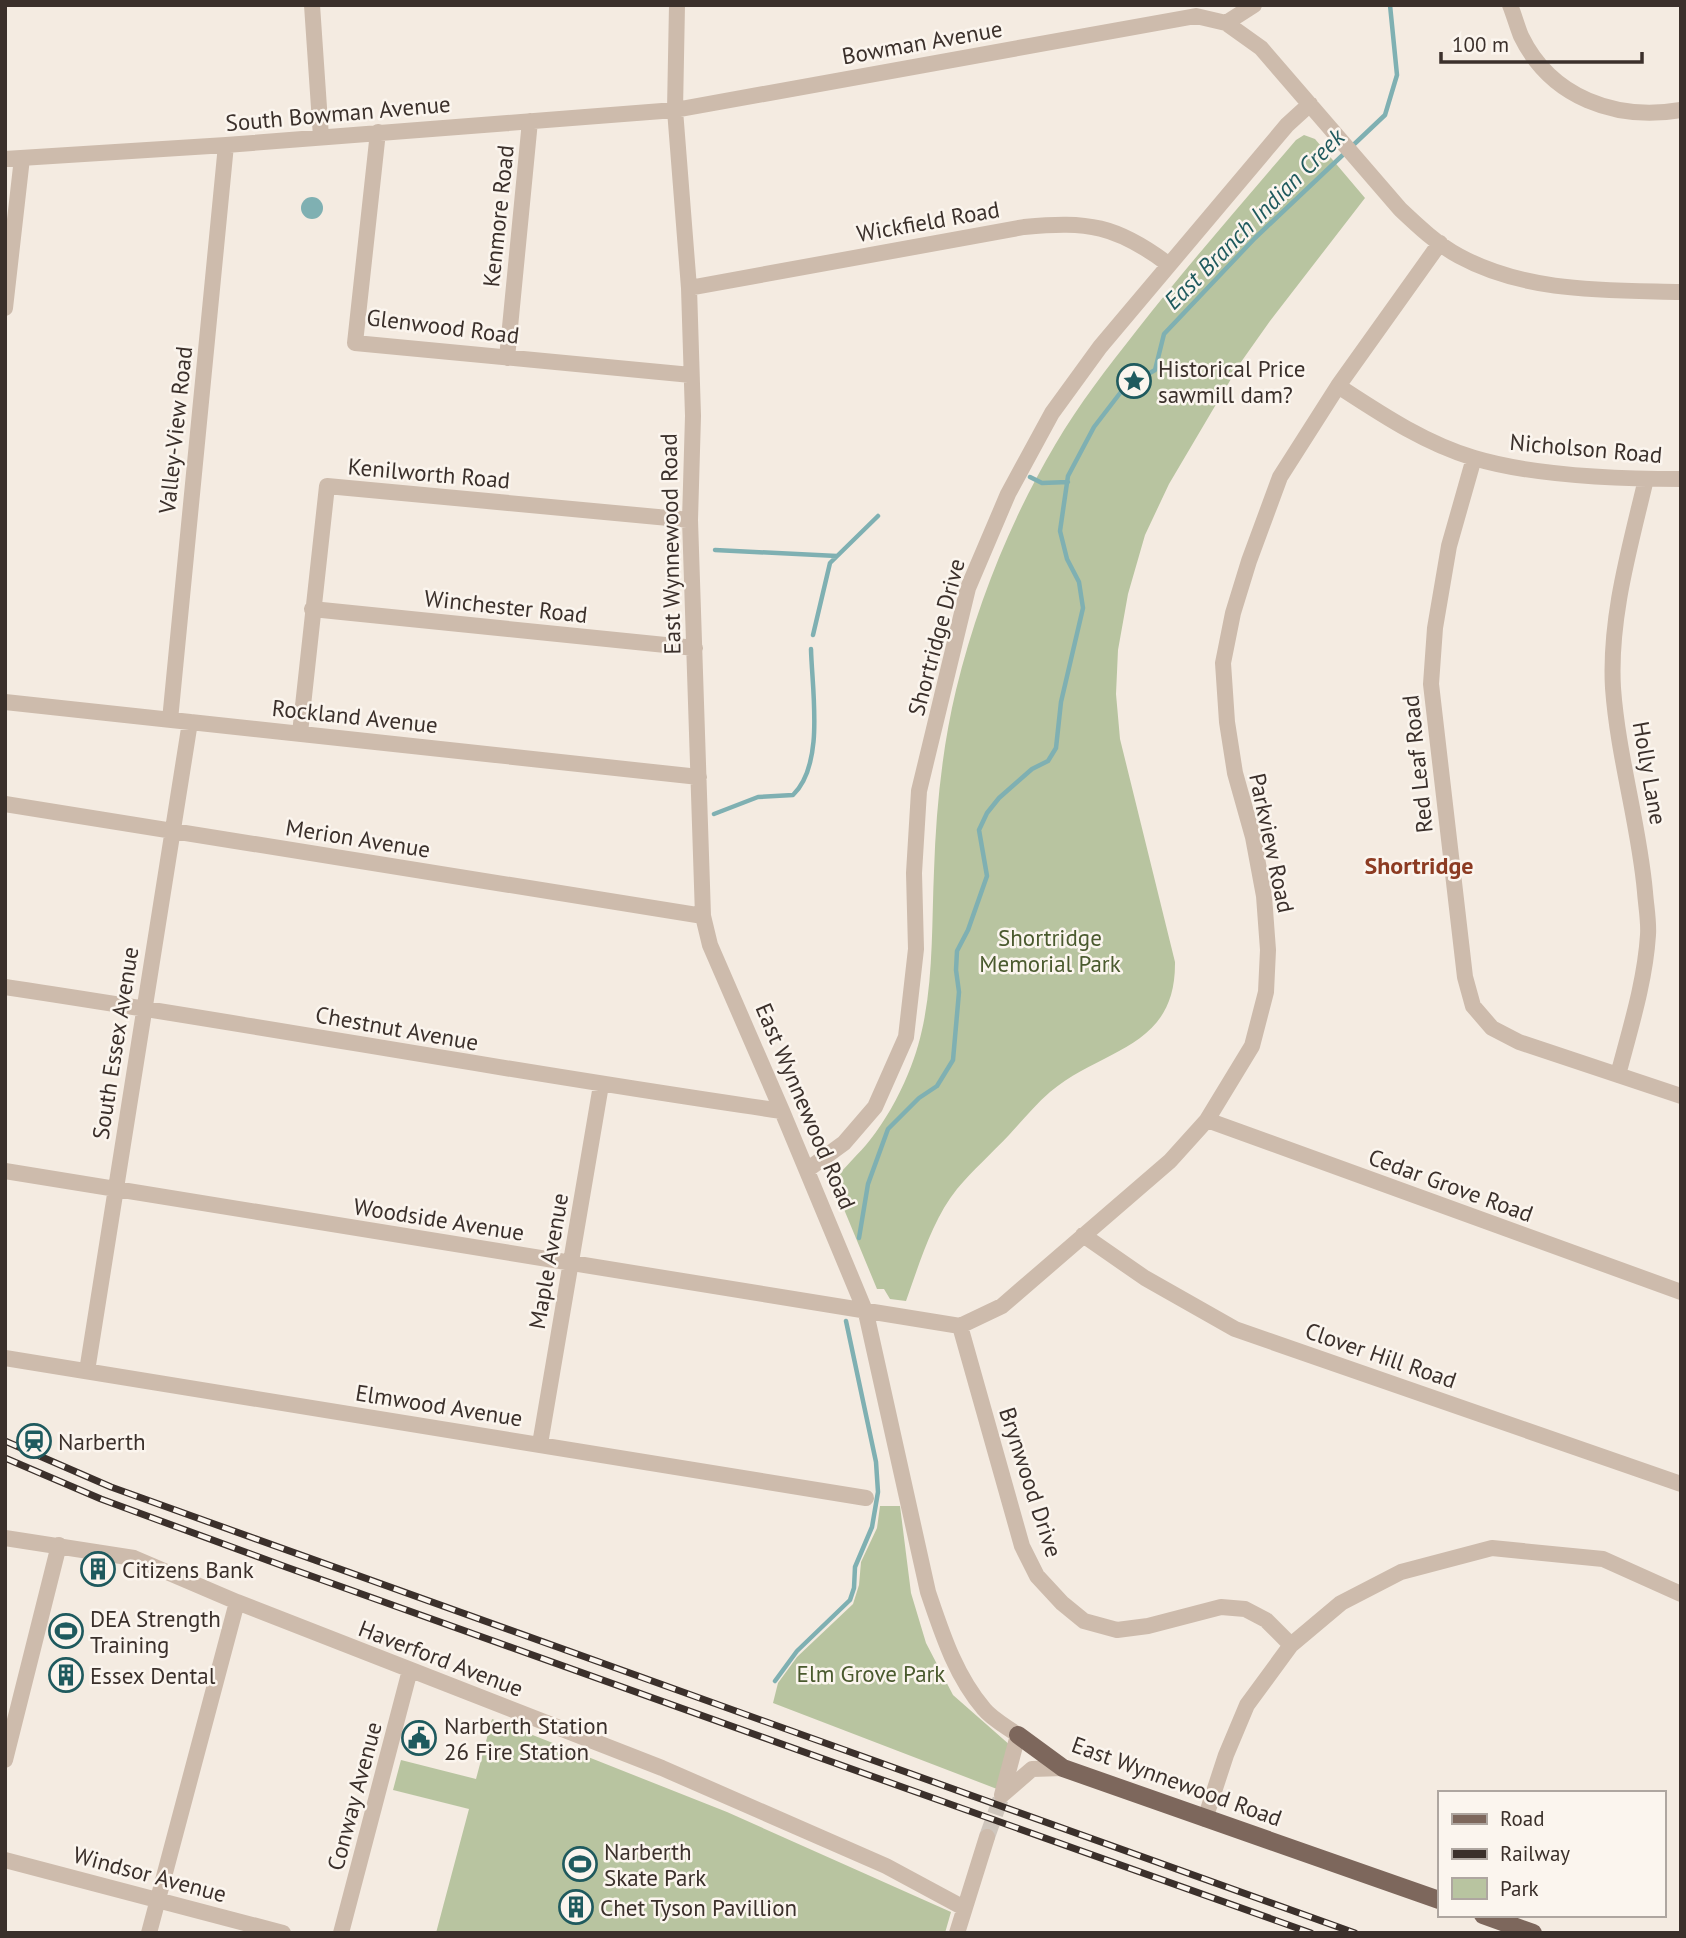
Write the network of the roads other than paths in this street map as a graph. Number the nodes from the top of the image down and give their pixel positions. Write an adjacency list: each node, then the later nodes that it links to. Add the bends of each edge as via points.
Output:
1 (312, 5): 12 (street)
2 (677, 5): 8 (street, East Wynnewood Road)
3 (1223, 5): 6 (street)
4 (1254, 5): 6 (street)
5 (1510, 5): 9 (street, via 1521,36 1537,61 1577,97 1630,113)
6 (1226, 23): 7 (street, via 1261,48); 8 (street, Bowman Avenue, via 1182,17)
7 (1310, 104): 15 (street, via 1400,209); 16 (street, Shortridge Drive)
8 (675, 110): 10 (street, South Bowman Avenue); 17 (street, East Wynnewood Road)
9 (1681, 110)
10 (530, 121): 11 (street, South Bowman Avenue); 20 (street, Kenmore Road)
11 (378, 132): 12 (street, South Bowman Avenue); 20 (street, Glenwood Road, via 355,343)
12 (321, 137): 13 (street, South Bowman Avenue)
13 (226, 145): 14 (street, South Bowman Avenue); 30 (street, Valley-View Road)
14 (13, 159): 19 (street)
15 (1440, 243): 18 (street, via 1470,261 1517,279 1587,289); 22 (street, Parkview Road)
16 (1168, 264): 17 (street, Wickfield Road, via 1121,234 1062,223); 44 (street, Shortridge Drive, via 1052,413 1008,494 968,588 919,791 916,949 906,1037 875,1107 844,1143)
17 (689, 288): 21 (street, East Wynnewood Road)
18 (1681, 292)
19 (5, 308)
20 (507, 358): 21 (street, Glenwood Road)
21 (691, 375): 26 (street, East Wynnewood Road)
22 (1338, 386): 23 (street, Nicholson Road, via 1403,428); 43 (street, Parkview Road, via 1280,477 1237,600 1223,663 1227,722 1264,896 1268,950 1266,992 1252,1046)
23 (1474, 458): 24 (street, Nicholson Road, via 1545,472); 39 (street, Red Leaf Road, via 1449,546 1431,684 1465,977 1473,1006 1492,1028 1519,1042)
24 (1646, 479): 25 (street, Nicholson Road); 39 (street, Holly Lane, via 1616,626 1613,687 1642,863 1648,933)
25 (1681, 479)
26 (690, 520): 27 (street, Kenilworth Road, via 327,486); 28 (street, East Wynnewood Road)
27 (312, 609): 28 (street, Winchester Road); 32 (street, Kenilworth Road)
28 (695, 648): 33 (street, East Wynnewood Road)
29 (5, 702): 30 (street, Rockland Avenue)
30 (170, 720): 31 (street, Rockland Avenue)
31 (190, 722): 32 (street, Rockland Avenue); 35 (street, South Essex Avenue)
32 (300, 733): 33 (street, Rockland Avenue)
33 (699, 777): 36 (street, East Wynnewood Road)
34 (5, 804): 35 (street, Merion Avenue)
35 (173, 831): 36 (street, Merion Avenue); 38 (street, South Essex Avenue)
36 (703, 916): 42 (street, East Wynnewood Road, via 710,945)
37 (5, 987): 38 (street, Chestnut Avenue)
38 (144, 1008): 40 (street, Chestnut Avenue); 46 (street, South Essex Avenue)
39 (1618, 1074): 41 (street, Red Leaf Road)
40 (601, 1086): 42 (street, Chestnut Avenue); 48 (street, Maple Avenue)
41 (1681, 1096)
42 (782, 1111): 44 (street, East Wynnewood Road)
43 (1207, 1120): 47 (street, Parkview Road, via 1170,1161); 49 (street, Cedar Grove Road)
44 (807, 1170): 50 (street, East Wynnewood Road)
45 (5, 1171): 46 (street, Woodside Avenue)
46 (114, 1190): 48 (street, Woodside Avenue); 53 (street, South Essex Avenue)
47 (1083, 1234): 51 (street, Parkview Road, via 1002,1306); 55 (street, Clover Hill Road, via 1145,1278 1235,1329)
48 (571, 1263): 50 (street, Woodside Avenue); 54 (street, Maple Avenue)
49 (1681, 1292)
50 (866, 1313): 51 (street); 63 (street, East Wynnewood Road, via 928,1592 944,1637 960,1674 985,1711)
51 (960, 1326): 61 (street, Brynwood Drive, via 1022,1546 1037,1576 1062,1603 1084,1621 1117,1630 1221,1607 1245,1609 1266,1620)
52 (5, 1358): 53 (street, Elmwood Avenue)
53 (87, 1371): 54 (street, Elmwood Avenue)
54 (540, 1444): 56 (street, Elmwood Avenue)
55 (1681, 1484)
56 (866, 1498)
57 (5, 1538): 58 (street, Haverford Avenue)
58 (59, 1545): 60 (street, Haverford Avenue, via 134,1558); 64 (street)
59 (1681, 1594): 61 (street, via 1603,1559 1492,1548 1401,1572 1341,1603)
60 (237, 1602): 62 (street, Haverford Avenue); 69 (street)
61 (1292, 1645): 66 (street, via 1247,1705)
62 (410, 1670): 71 (street, Haverford Avenue, via 675,1774 886,1866); 75 (street, Conway Avenue)
63 (1018, 1735): 65 (main road, East Wynnewood Road); 65 (street, via 1002,1795 1032,1769)
64 (5, 1760)
65 (1063, 1768): 66 (main road, East Wynnewood Road)
66 (1205, 1819): 70 (main road, East Wynnewood Road)
67 (987, 1837): 71 (street)
68 (5, 1860): 69 (street, Windsor Avenue)
69 (158, 1900): 73 (street); 74 (street, Windsor Avenue)
70 (1438, 1900)
71 (964, 1908): 76 (street)
72 (1488, 1917): 77 (main road)
73 (149, 1933)
74 (283, 1933)
75 (341, 1933)
76 (957, 1933)
77 (1533, 1933)

